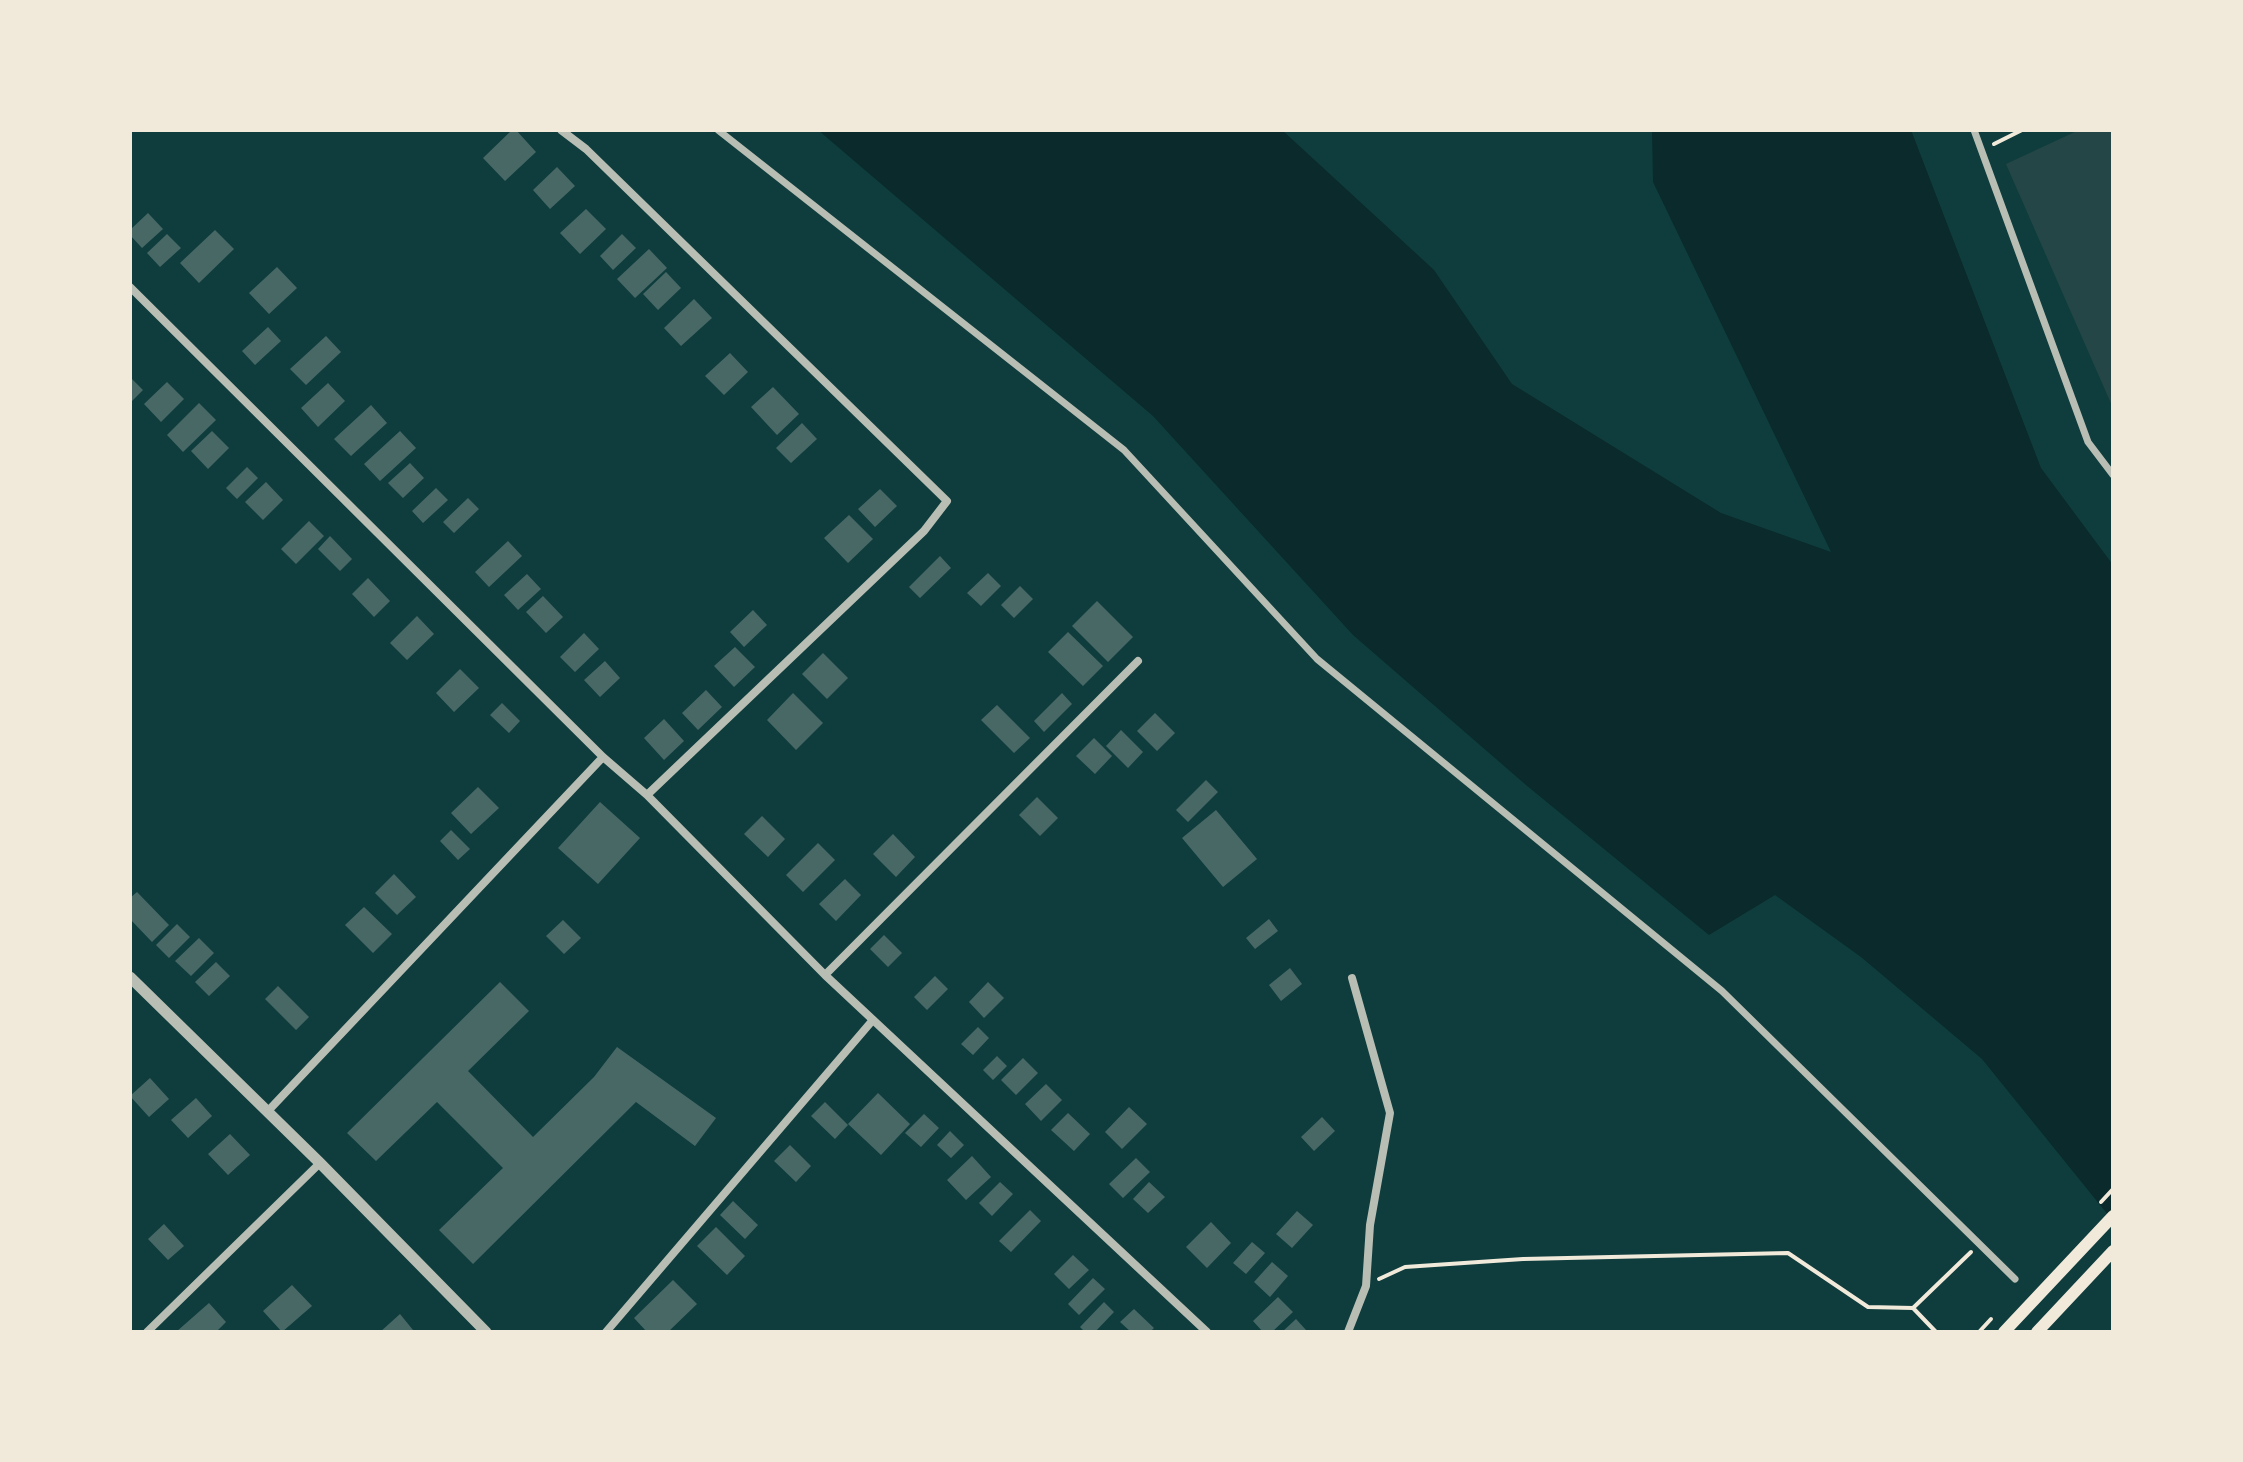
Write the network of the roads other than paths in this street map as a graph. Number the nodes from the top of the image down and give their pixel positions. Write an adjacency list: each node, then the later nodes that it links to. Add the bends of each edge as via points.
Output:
1 (561, 130): 8 (street, via 947,501 924,531)
2 (718, 130): 17 (street, via 1124,450 1317,659 1722,991)
3 (1974, 130): 5 (street, via 2088,442)
4 (130, 287): 7 (street)
5 (2113, 475)
6 (1138, 661): 9 (street)
7 (603, 757): 8 (street); 13 (street)
8 (647, 795): 9 (street)
9 (825, 975): 12 (street)
10 (130, 977): 13 (street)
11 (1352, 978): 22 (street, via 1390,1113 1370,1225 1366,1286)
12 (872, 1021): 20 (street); 21 (street)
13 (268, 1111): 14 (street)
14 (320, 1163): 18 (street); 19 (street)
15 (2113, 1216): 23 (main road)
16 (2113, 1251): 24 (main road)
17 (2015, 1279)
18 (147, 1332)
19 (486, 1332)
20 (606, 1332)
21 (1207, 1332)
22 (1348, 1332)
23 (2004, 1332)
24 (2037, 1332)

